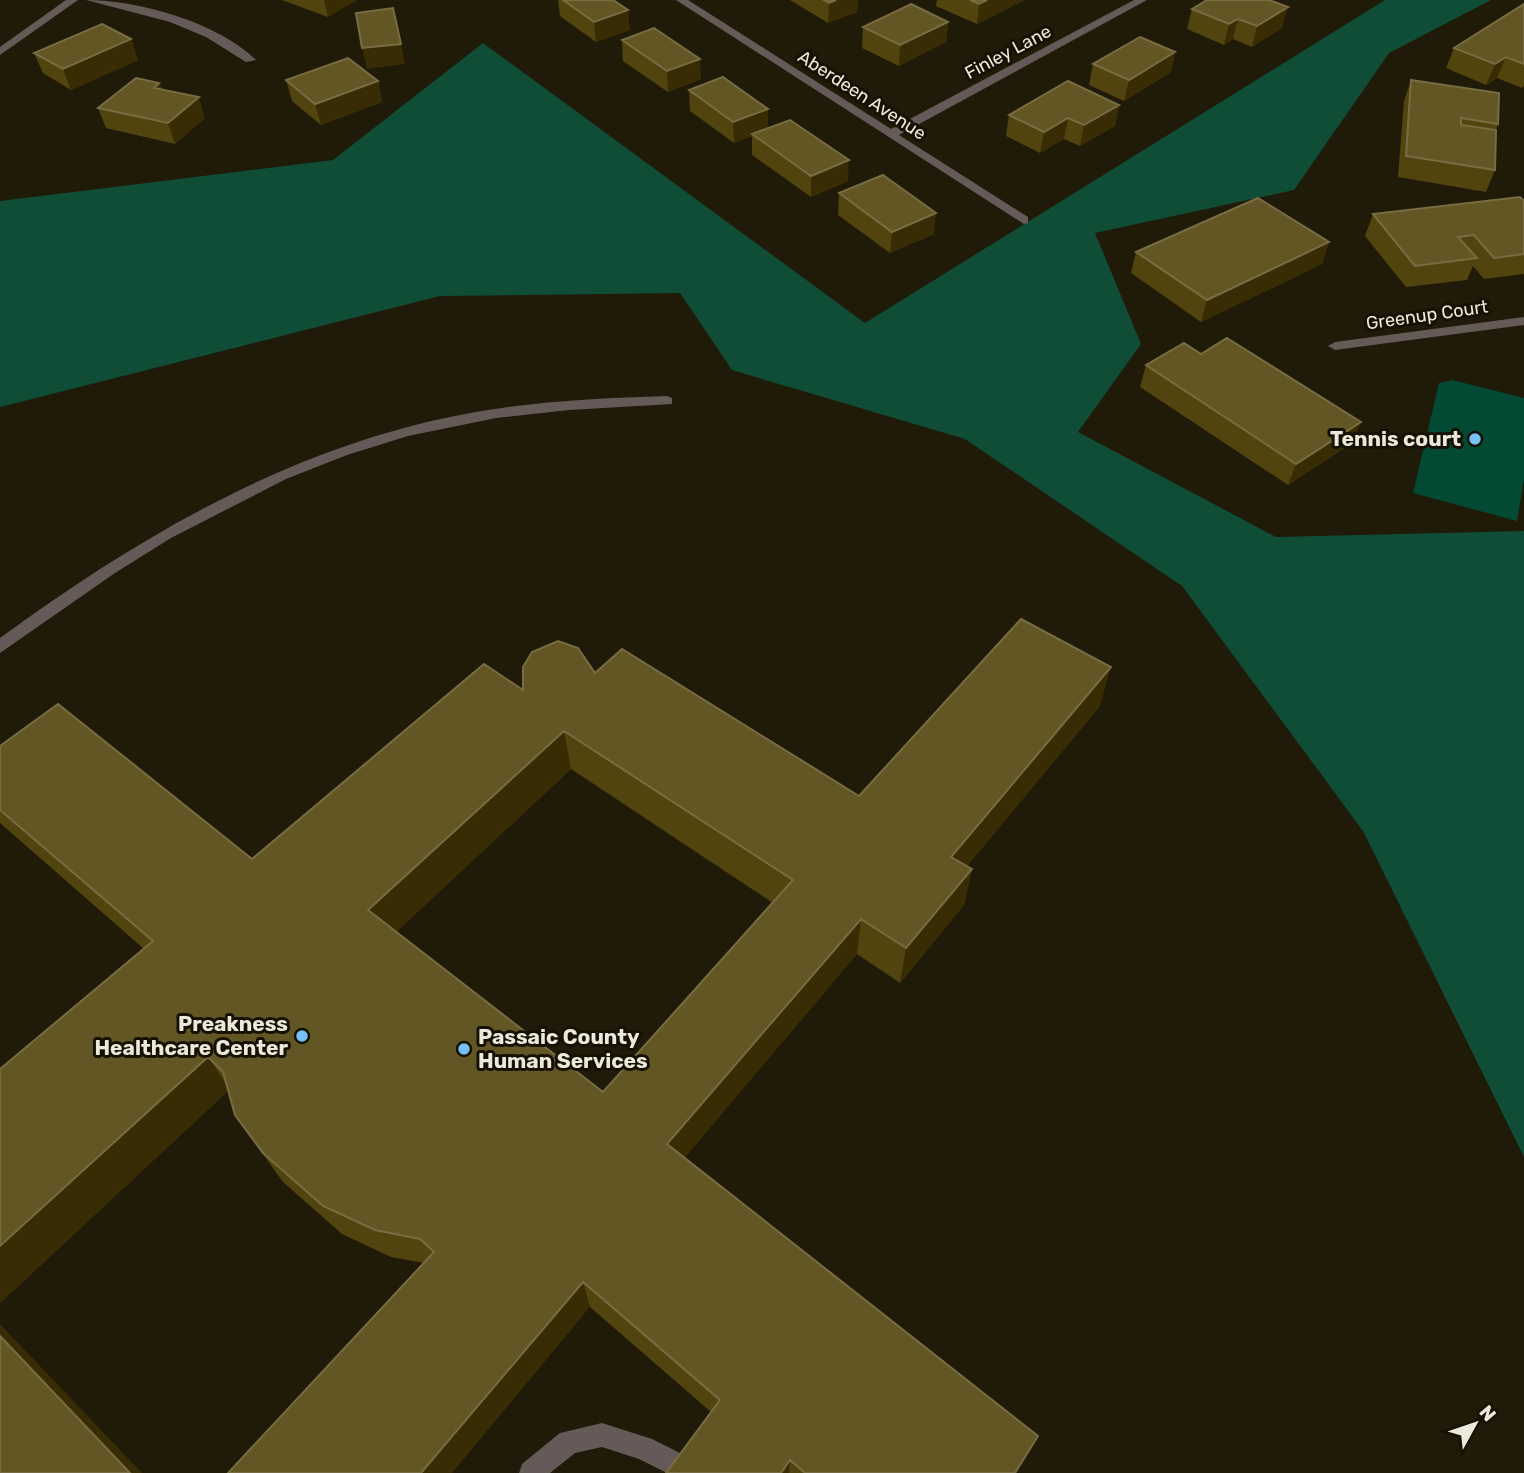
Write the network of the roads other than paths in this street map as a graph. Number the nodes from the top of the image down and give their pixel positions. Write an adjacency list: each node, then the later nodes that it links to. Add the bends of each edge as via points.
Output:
1 (73, 0): 5 (street)
2 (90, 0): 6 (street, via 179,19 216,36)
3 (681, 0): 7 (street, Aberdeen Avenue)
4 (1142, 0): 7 (street, Finley Lane)
5 (0, 52)
6 (250, 60)
7 (891, 134): 8 (street, Aberdeen Avenue)
8 (1024, 220)
9 (1524, 321): 10 (street, Greenup Court)
10 (1335, 346)
11 (667, 401): 12 (street, via 527,408 470,417 393,435 307,464 258,483 143,547 71,593)
12 (0, 647)
13 (531, 1473): 14 (street, via 569,1442 602,1435 643,1448)
14 (693, 1473)

